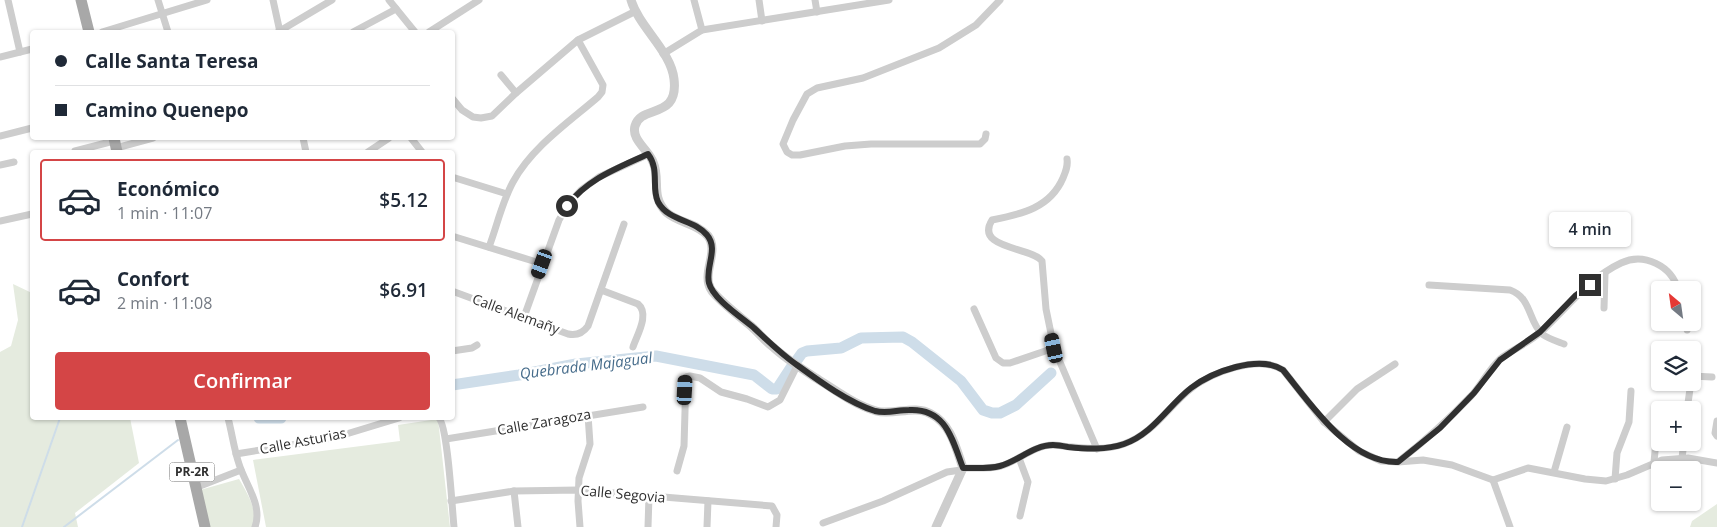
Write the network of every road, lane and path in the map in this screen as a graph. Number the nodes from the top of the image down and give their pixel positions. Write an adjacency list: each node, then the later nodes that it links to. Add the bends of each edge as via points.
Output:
1 (8, 0): 34 (street)
2 (81, 0): 23 (main road)
3 (158, 0): 21 (street)
4 (207, 0): 21 (street)
5 (273, 0): 26 (street)
6 (317, 0): 17 (street)
7 (332, 0): 17 (street)
8 (389, 0): 18 (street)
9 (479, 0): 30 (street)
10 (631, 0): 19 (street)
11 (694, 0): 31 (street)
12 (759, 0): 22 (street)
13 (815, 0): 20 (street)
14 (889, 0): 16 (street)
15 (1000, 0): 41 (street, via 976,25 939,48 863,78 817,88 807,94 784,144 787,152 800,155 871,144 980,144)
16 (873, 1): 20 (street)
17 (318, 9): 27 (street)
18 (396, 9): 28 (street); 29 (street)
19 (636, 11): 32 (street); 35 (street)
20 (817, 12): 22 (street)
21 (162, 14): 24 (street); 25 (street)
22 (762, 20): 31 (street)
23 (88, 30)
24 (109, 30)
25 (167, 30)
26 (279, 30)
27 (282, 30)
28 (357, 30)
29 (413, 30)
30 (433, 30)
31 (702, 30): 35 (street)
32 (578, 40): 38 (street); 55 (street, via 603,85 602,92 534,154)
33 (30, 50): 34 (street)
34 (20, 52): 36 (street)
35 (663, 54): 50 (street, via 674,78 673,97 667,105 638,120 634,129)
36 (0, 57)
37 (502, 75): 38 (street)
38 (516, 93): 39 (street, via 492,116 481,118 468,115)
39 (455, 101)
40 (30, 128): 42 (street)
41 (986, 134)
42 (0, 136)
43 (142, 140): 46 (street)
44 (386, 140): 48 (street)
45 (413, 140): 49 (street)
46 (115, 145): 47 (street)
47 (82, 150)
48 (371, 150)
49 (420, 150)
50 (648, 154): 61 (street, via 599,177 576,196 559,220); 77 (street, via 654,164 659,203 670,216 697,228 710,240 710,288 774,349)
51 (1067, 159): 74 (street, via 1067,169 1059,187 1044,203 992,220 989,228 991,236 1002,246 1036,255 1042,261 1046,309)
52 (14, 162): 53 (street)
53 (0, 165)
54 (455, 178): 55 (street)
55 (507, 194): 60 (street)
56 (30, 214): 57 (street)
57 (0, 221)
58 (624, 224): 65 (street, Calle Alemañy)
59 (455, 237): 60 (street)
60 (489, 247): 61 (street)
61 (542, 264): 69 (street)
62 (1605, 274): 63 (street, via 1622,262 1636,259 1651,261 1665,269); 67 (street); 70 (street, via 1575,296)
63 (1675, 281)
64 (1429, 285): 70 (street, via 1510,290 1526,304)
65 (601, 290): 69 (street, Calle Alemañy, via 588,326 578,334 568,334); 73 (street, via 643,308 644,316)
66 (455, 292): 69 (street, Calle Alemañy)
67 (1604, 308)
68 (974, 309): 74 (street, via 996,358 1003,363)
69 (524, 317)
70 (1540, 332): 71 (street, via 1550,340); 98 (street, via 1500,360 1440,428)
71 (1564, 344)
72 (477, 345): 75 (street)
73 (633, 347)
74 (1054, 348): 92 (street)
75 (455, 351)
76 (1395, 364): 88 (street, via 1357,389)
77 (797, 366): 101 (street, via 868,408 882,412 924,410 932,414 945,424); 103 (street, via 780,400 768,407 721,392 700,378 687,376 684,446)
78 (1701, 376): 79 (street)
79 (1712, 377)
80 (1631, 391): 105 (street, via 1629,422 1617,453)
81 (643, 407): 82 (street, Calle Zaragoza)
82 (588, 415): 91 (street, Calle Zaragoza); 108 (street, via 590,444)
83 (180, 420): 107 (main road, PR-2R)
84 (228, 420): 94 (street)
85 (392, 420): 94 (street, Calle Asturias, via 329,438)
86 (441, 420): 91 (street)
87 (1716, 421): 90 (street)
88 (1324, 422): 92 (street, via 1283,370 1275,365 1254,364 1199,383 1147,432 1116,446); 98 (street, via 1359,451 1381,462)
89 (1566, 428): 104 (street)
90 (1717, 436)
91 (446, 439): 111 (street)
92 (1097, 449): 95 (street, via 1054,444)
93 (1683, 451): 96 (street)
94 (236, 454): 102 (street)
95 (1019, 458): 101 (street, via 994,467); 113 (street, via 1028,482)
96 (1682, 458): 97 (street); 100 (street)
97 (1661, 461)
98 (1398, 462): 106 (street, via 1423,460)
99 (1651, 463): 105 (street)
100 (1717, 463)
101 (962, 469): 114 (street, via 947,472); 123 (street)
102 (241, 470): 107 (street); 116 (street, via 253,496 257,516)
103 (677, 471)
104 (1554, 472): 105 (street, via 1595,480); 106 (street, via 1528,468)
105 (1615, 479)
106 (1493, 480): 124 (street)
107 (195, 488): 115 (main road, PR-2R)
108 (578, 490): 109 (street, Calle Segovia); 110 (street, Calle Segovia); 119 (street)
109 (514, 491): 111 (street, Calle Segovia); 118 (street)
110 (648, 496): 112 (street, Calle Segovia); 120 (street)
111 (451, 501): 117 (street)
112 (708, 501): 121 (street); 122 (street, Calle Segovia, via 772,506 777,515)
113 (1020, 516)
114 (823, 523)
115 (205, 527)
116 (255, 527)
117 (454, 527)
118 (518, 527)
119 (580, 527)
120 (648, 527)
121 (708, 527)
122 (776, 527)
123 (936, 527)
124 (1510, 527)

